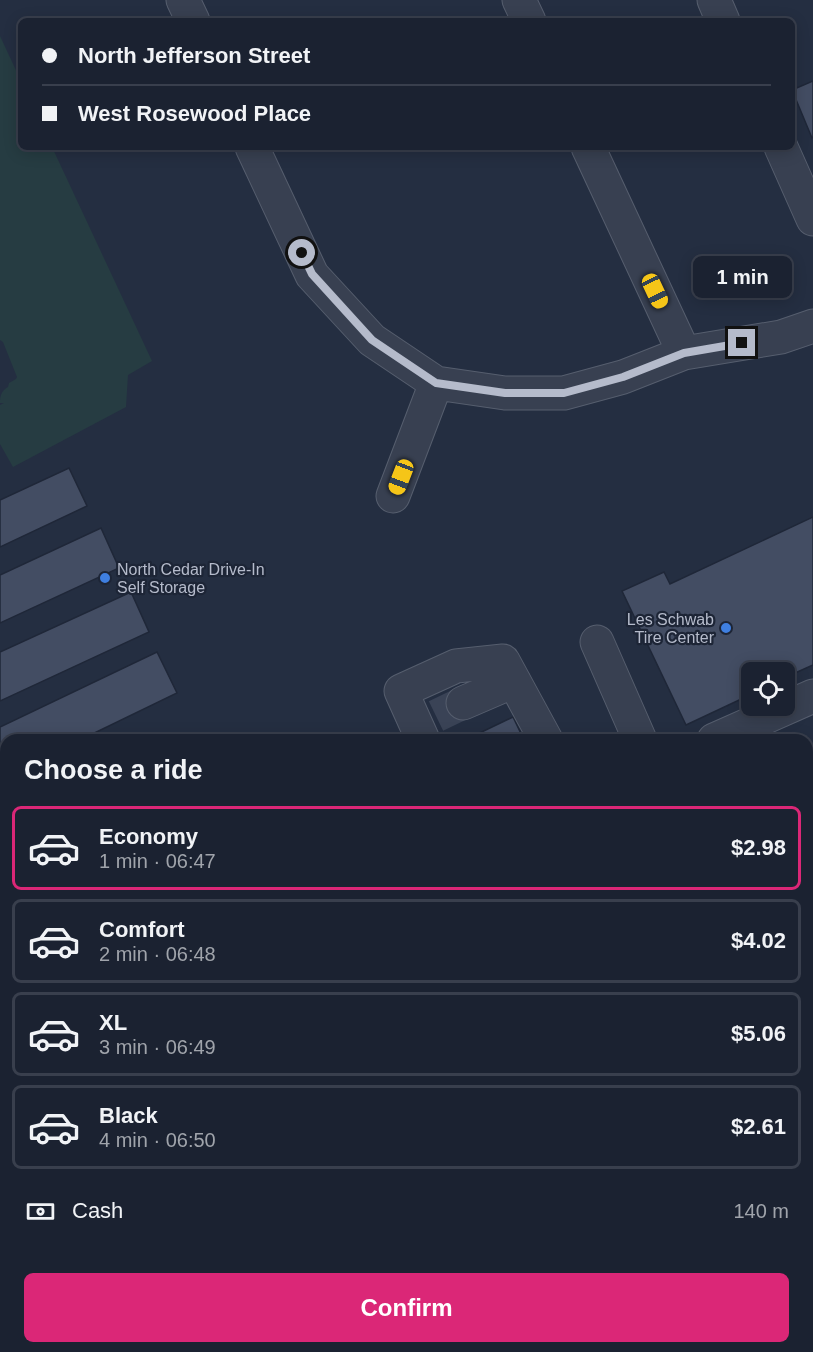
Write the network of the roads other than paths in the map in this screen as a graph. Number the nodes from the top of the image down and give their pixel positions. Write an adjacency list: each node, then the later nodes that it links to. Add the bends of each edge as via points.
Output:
1 (183, 0): 4 (street)
2 (519, 0): 5 (street)
3 (714, 0): 6 (street)
4 (192, 18)
5 (528, 18)
6 (722, 18)
7 (253, 150): 13 (street, via 312,274 372,340)
8 (589, 150): 12 (street)
9 (782, 150): 10 (street)
10 (813, 219)
11 (813, 326): 12 (street, via 781,337)
12 (684, 353): 13 (street, via 623,377 564,393 505,393)
13 (436, 383): 14 (street)
14 (393, 496)
15 (597, 642): 20 (street)
16 (514, 681): 18 (street); 18 (street, via 503,661 456,666 401,691); 19 (street)
17 (813, 696): 21 (street)
18 (434, 721)
19 (543, 734)
20 (637, 734)
21 (728, 734)

